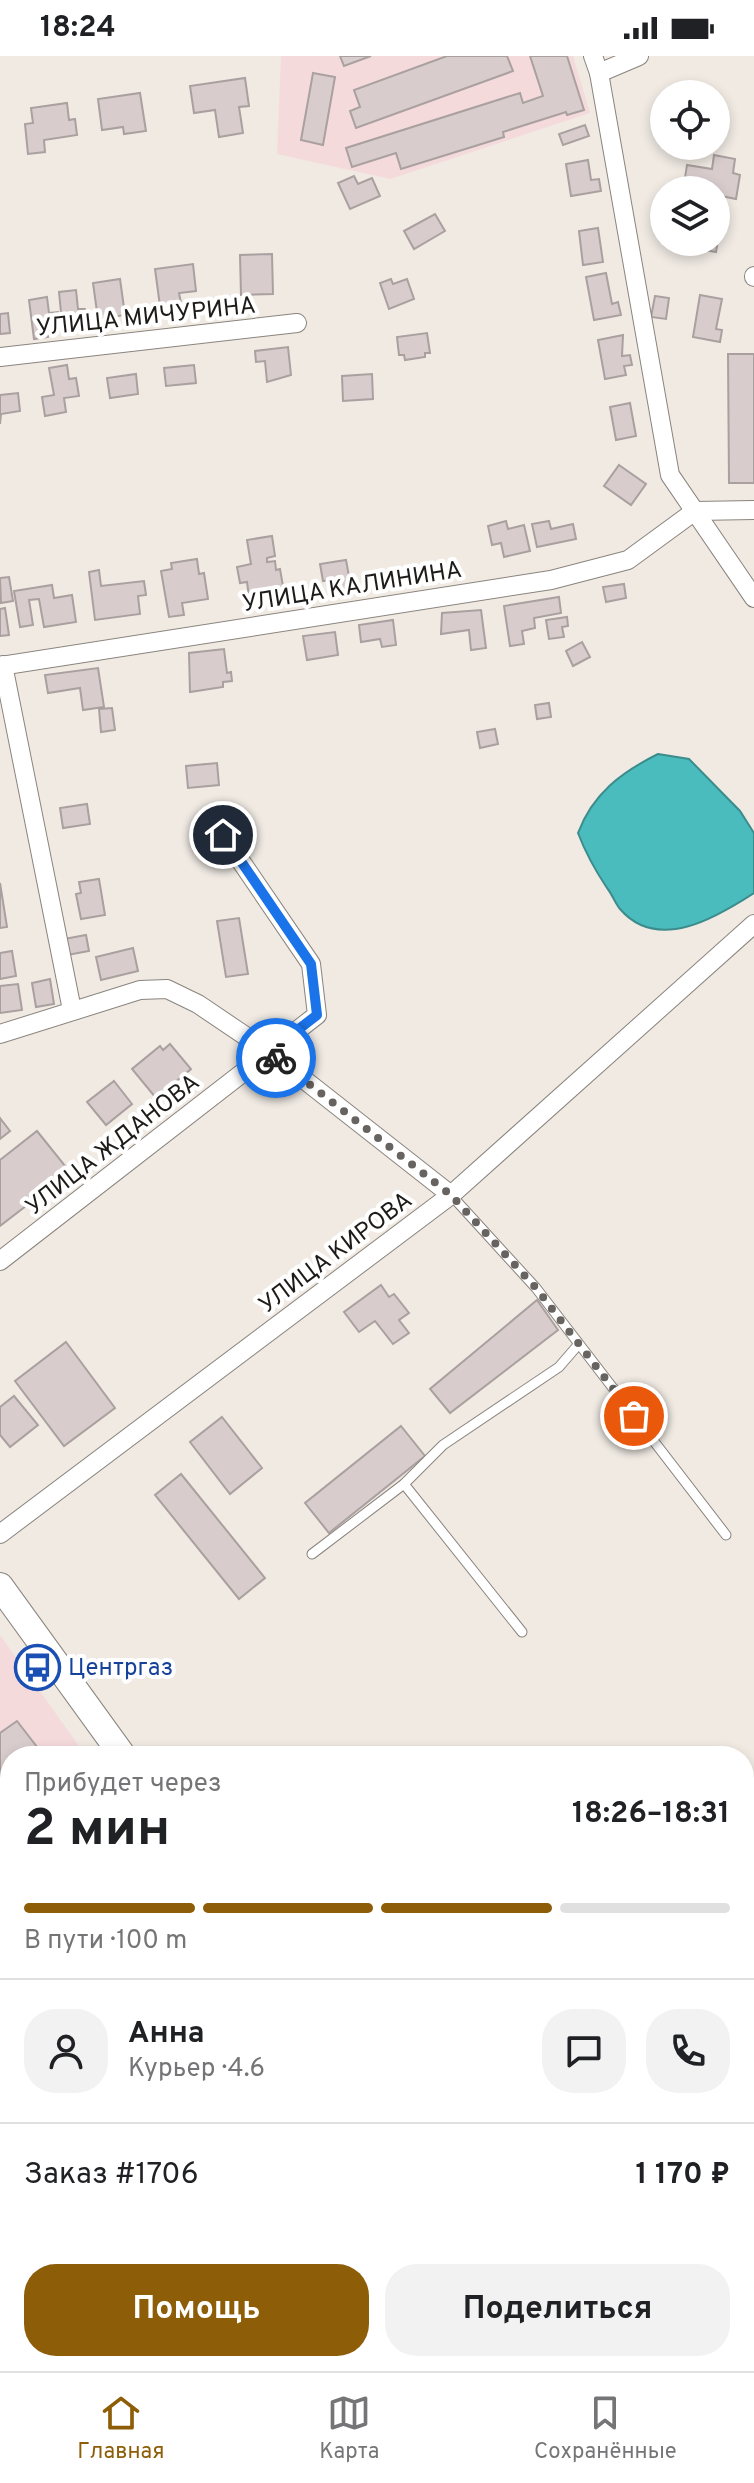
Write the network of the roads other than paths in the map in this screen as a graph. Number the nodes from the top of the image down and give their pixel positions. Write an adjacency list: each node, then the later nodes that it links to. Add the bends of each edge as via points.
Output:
1 (639, 56): 2 (street)
2 (596, 64): 6 (street, via 670,475)
3 (297, 323): 4 (street, УЛИЦА МИЧУРИНА)
4 (0, 357)
5 (754, 510): 6 (street)
6 (695, 511): 7 (street); 8 (street, УЛИЦА КАЛИНИНА, via 628,560 551,580)
7 (754, 598)
8 (1, 666): 11 (street)
9 (223, 835): 13 (street, УЛИЦА ЖДАНОВА, via 311,964 317,1015)
10 (754, 924): 14 (street, УЛИЦА КИРОВА)
11 (72, 1010): 12 (street); 13 (street, via 140,990 167,989)
12 (0, 1034)
13 (269, 1052): 14 (street); 15 (street, УЛИЦА ЖДАНОВА)
14 (451, 1195): 16 (lane, via 536,1288); 18 (street, УЛИЦА КИРОВА)
15 (0, 1261)
16 (578, 1345): 17 (lane, via 559,1367 443,1445); 19 (lane)
17 (404, 1484): 20 (lane); 22 (lane)
18 (0, 1534)
19 (726, 1535)
20 (312, 1554)
21 (0, 1586): 23 (street)
22 (522, 1632)
23 (116, 1746)

